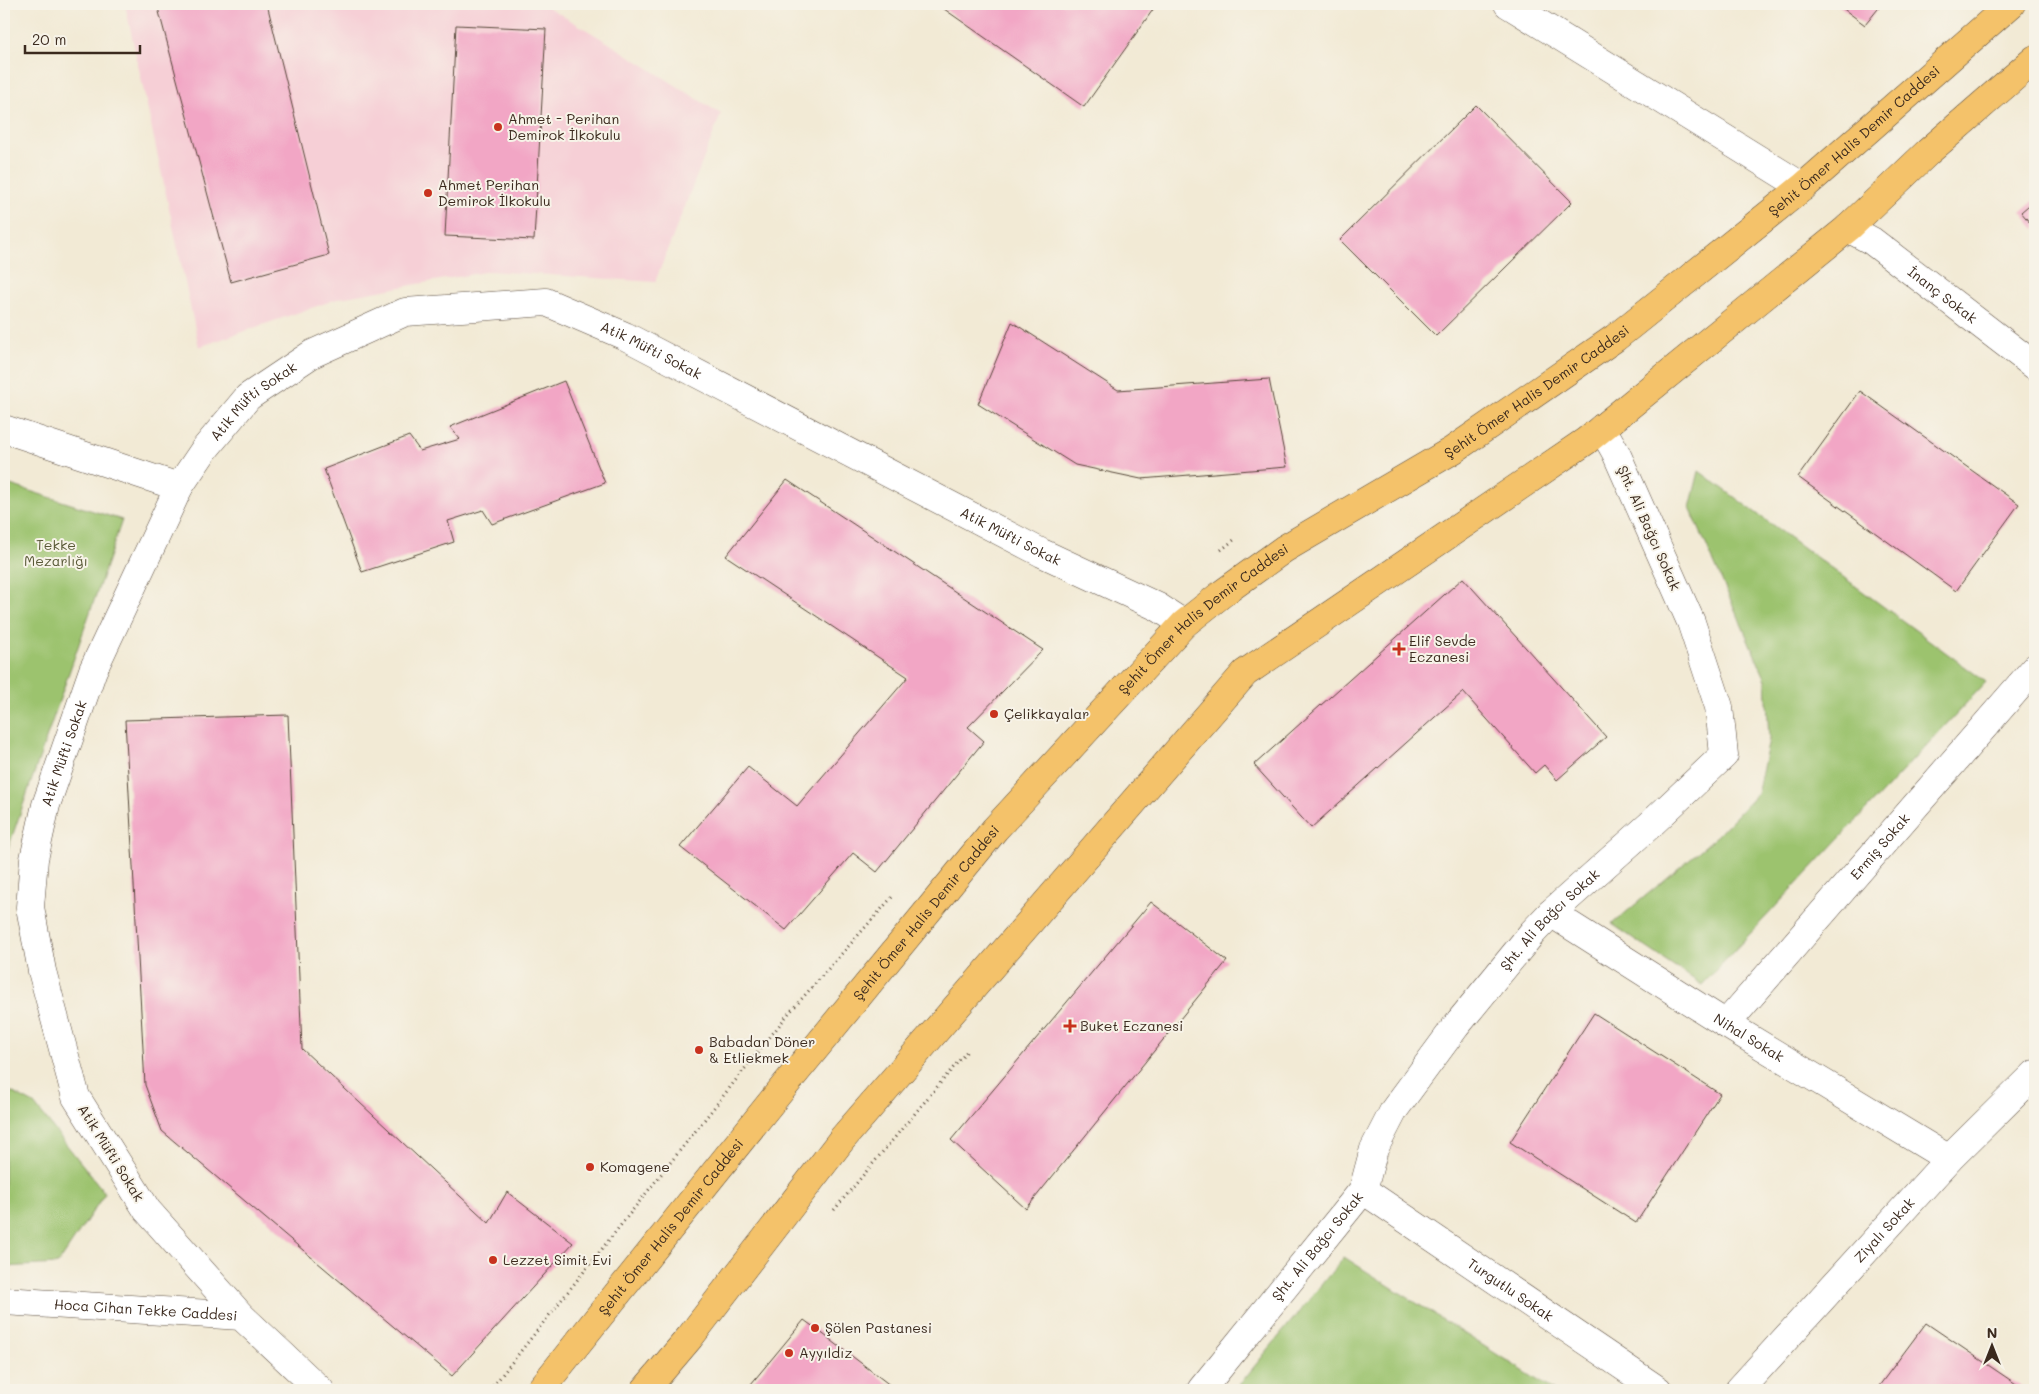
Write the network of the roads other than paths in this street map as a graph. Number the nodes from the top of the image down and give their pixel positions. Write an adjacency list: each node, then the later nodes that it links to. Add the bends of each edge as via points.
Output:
1 (1508, 4): 4 (street)
2 (2011, 4): 4 (main road, Şehit Ömer Halis Demir Caddesi)
3 (2035, 59): 5 (main road, via 1928,152)
4 (1803, 187): 10 (main road, Şehit Ömer Halis Demir Caddesi, via 1615,338 1453,450 1284,549)
5 (1848, 228): 6 (street, İnanç Sokak, via 1872,241); 7 (main road)
6 (2035, 366)
7 (1602, 428): 12 (street, Şht. Ali Bağcı Sokak, via 1691,622 1720,707 1724,755); 21 (main road, via 1246,673 843,1138 690,1337)
8 (4, 429): 9 (street)
9 (179, 487): 10 (street, Atik Müfti Sokak, via 204,450 248,397 312,354 405,312 546,302 625,336 1042,552 1158,607); 18 (street, Atik Müfti Sokak, via 93,670 46,805 34,859 30,907 42,971 76,1097 147,1210)
10 (1184, 624): 20 (main road, Şehit Ömer Halis Demir Caddesi, via 995,830)
11 (2035, 668): 13 (street, Ermiş Sokak)
12 (1551, 913): 13 (street, Nihal Sokak); 16 (street, Şht. Ali Bağcı Sokak, via 1456,1026 1394,1110 1374,1149)
13 (1726, 1024): 15 (street, Nihal Sokak)
14 (2035, 1074): 15 (street, Ziyalı Sokak)
15 (1949, 1160): 24 (street, Ziyalı Sokak)
16 (1363, 1190): 22 (street, Şht. Ali Bağcı Sokak); 23 (street, Turgutlu Sokak)
17 (4, 1302): 18 (street, Hoca Cihan Tekke Caddesi)
18 (241, 1316): 19 (street, Hoca Cihan Tekke Caddesi)
19 (320, 1390)
20 (540, 1390)
21 (645, 1390)
22 (1202, 1390)
23 (1658, 1390)
24 (1739, 1390)

